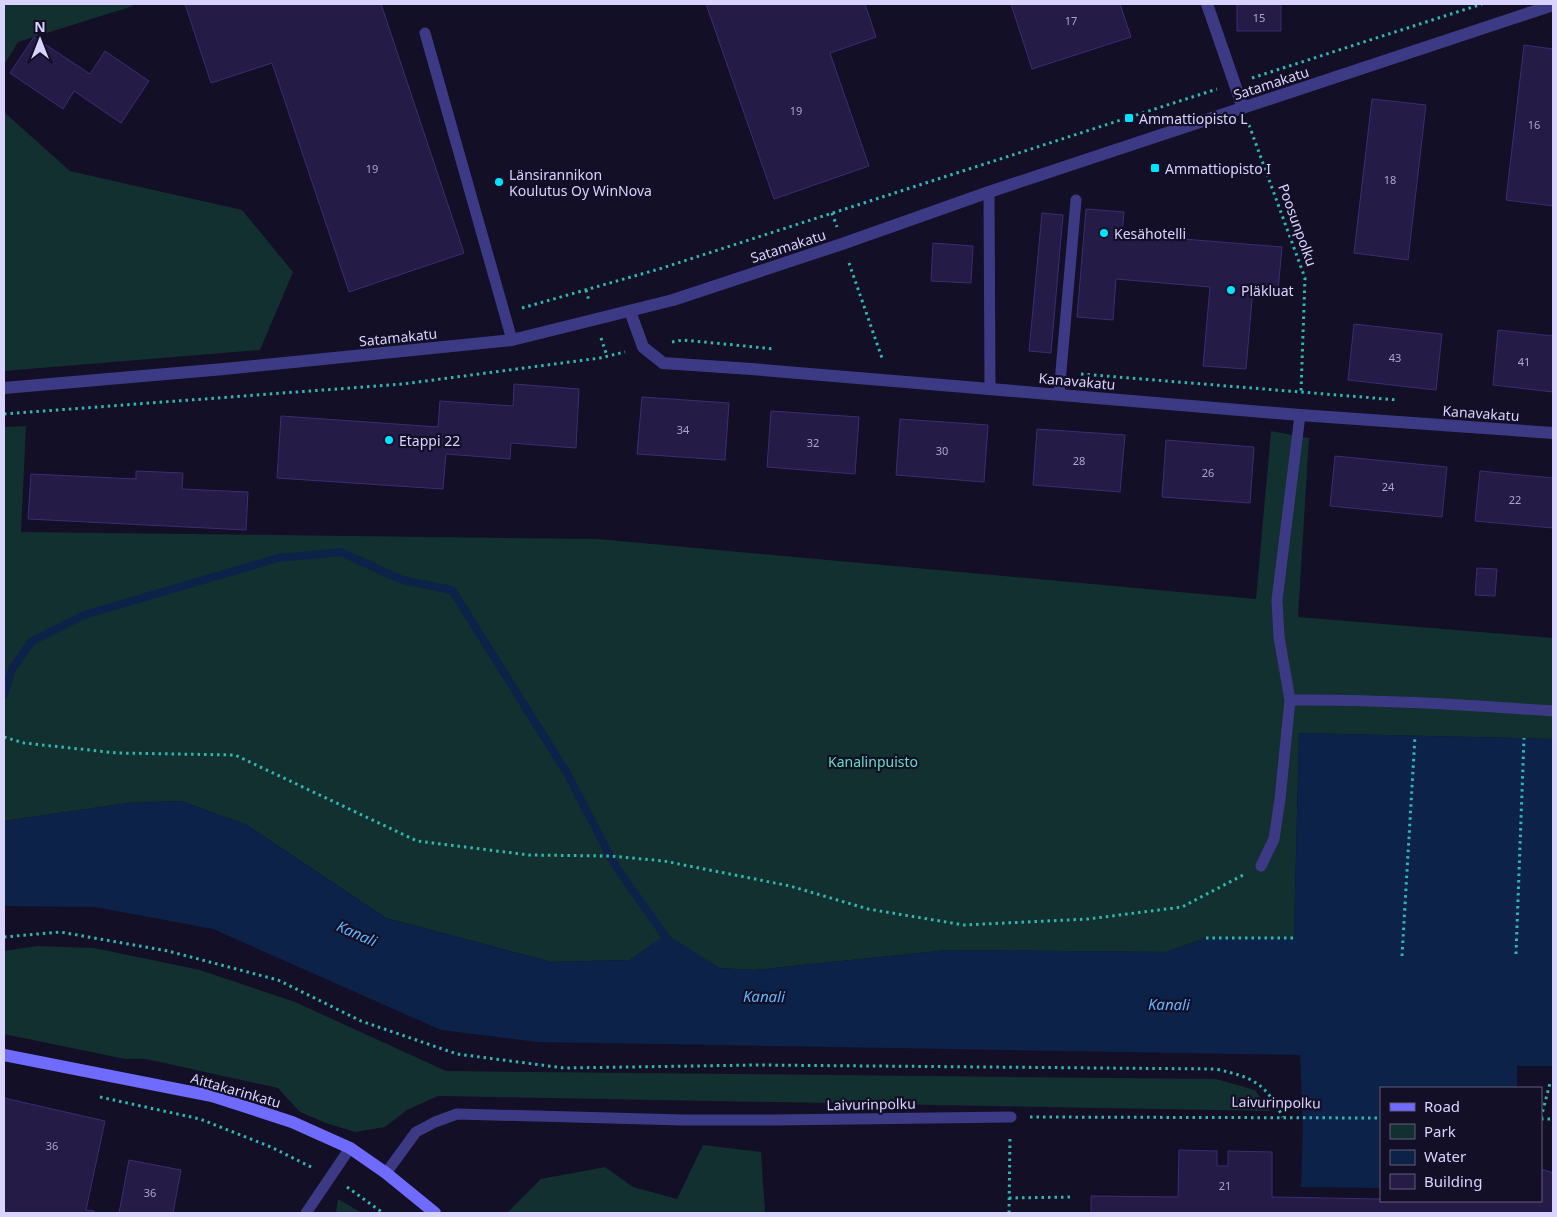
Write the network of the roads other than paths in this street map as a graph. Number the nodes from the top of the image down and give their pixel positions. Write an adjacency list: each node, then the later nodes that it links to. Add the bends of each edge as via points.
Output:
1 (1207, 4): 4 (street)
2 (1553, 5): 4 (street, Satamakatu)
3 (425, 33): 8 (lane)
4 (1242, 108): 5 (street, Satamakatu)
5 (989, 192): 7 (street, Satamakatu, via 842,244); 10 (lane)
6 (1076, 200): 11 (lane)
7 (630, 311): 8 (street, Satamakatu); 10 (street, Kanavakatu, via 643,347 663,363)
8 (512, 340): 9 (street, Satamakatu)
9 (4, 388)
10 (990, 389): 11 (street, Kanavakatu)
11 (1059, 394): 12 (street, Kanavakatu)
12 (1300, 415): 13 (street, Kanavakatu); 14 (lane, via 1277,600 1279,637)
13 (1553, 433)
14 (1290, 700): 15 (lane, via 1414,702); 16 (lane, via 1274,839)
15 (1553, 711)
16 (1261, 866)
17 (4, 1055): 19 (main road, Aittakarinkatu, via 212,1096 292,1122)
18 (1011, 1116): 20 (lane, Laivurinpolku, via 683,1120 457,1114 416,1132)
19 (350, 1148): 20 (main road, Aittakarinkatu); 21 (lane)
20 (386, 1173): 22 (main road, Aittakarinkatu)
21 (306, 1213)
22 (435, 1213)

